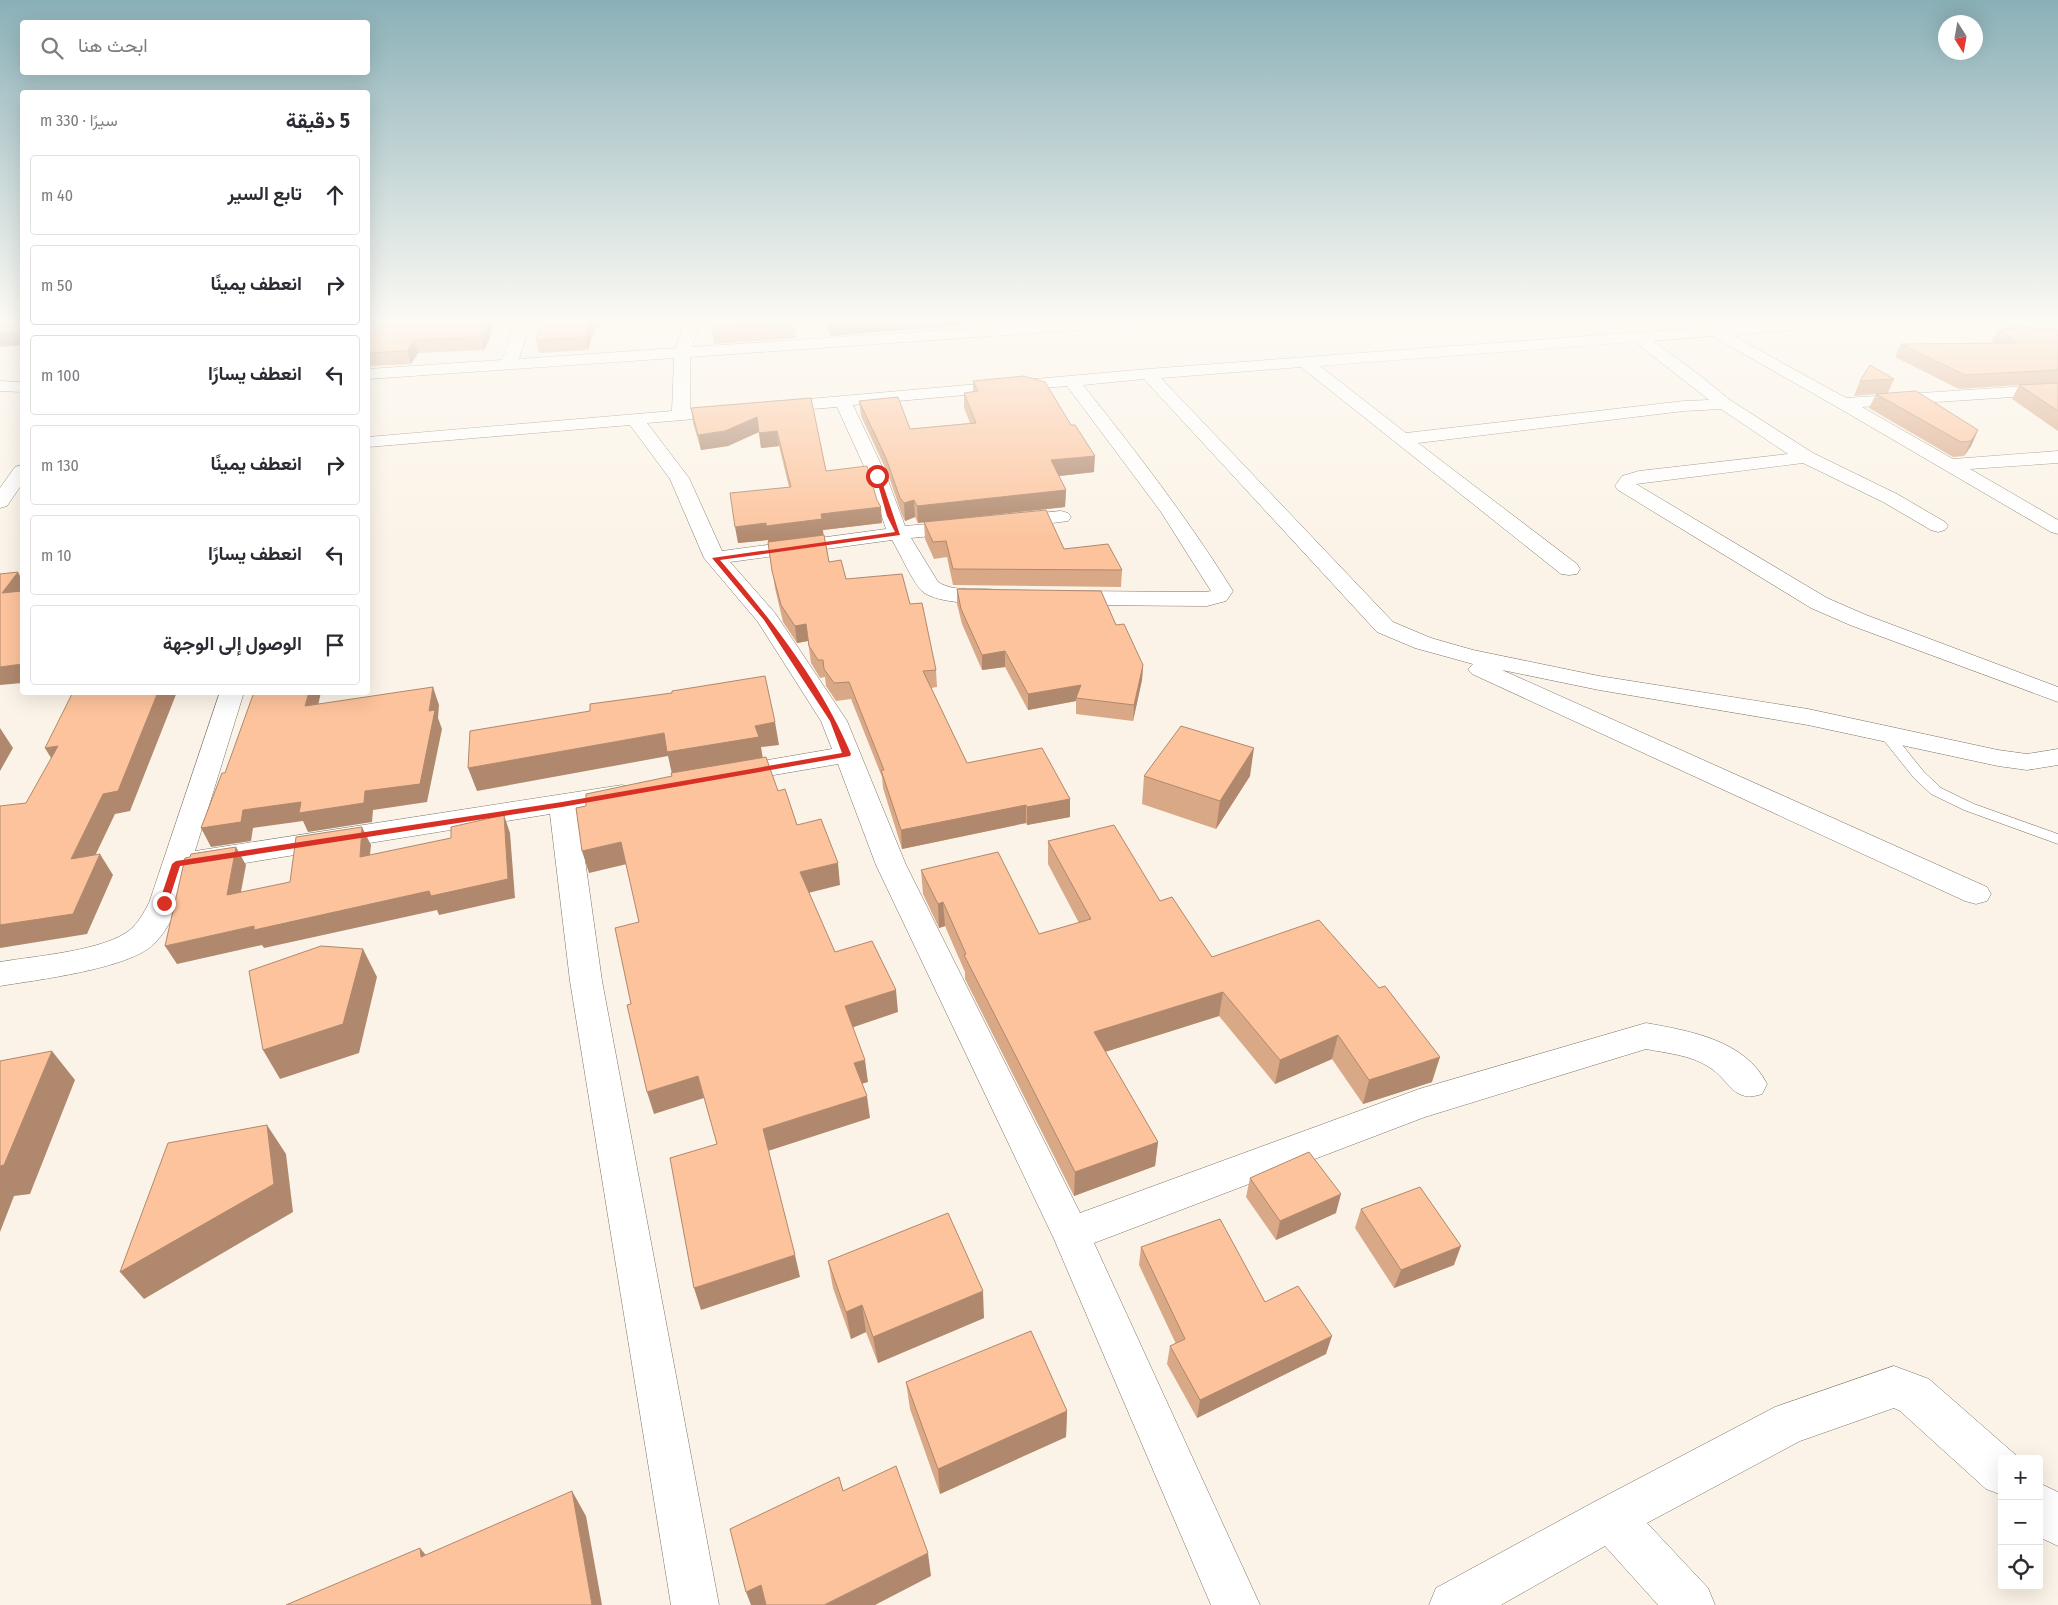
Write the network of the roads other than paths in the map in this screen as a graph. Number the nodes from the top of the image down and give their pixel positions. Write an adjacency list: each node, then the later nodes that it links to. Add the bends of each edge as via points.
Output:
1 (681, 394): 12 (street)
2 (917, 394): 9 (street)
3 (1082, 394): 30 (street, via 1134,458 1222,591 1218,596 1207,599)
4 (1167, 394): 31 (street)
5 (1346, 394): 14 (street)
6 (1712, 394): 11 (street)
7 (1827, 394): 10 (street)
8 (1983, 394): 10 (street)
9 (843, 400): 12 (street); 26 (street)
10 (1843, 403): 18 (street)
11 (1724, 404): 14 (street); 17 (street)
12 (681, 416): 13 (street)
13 (635, 419): 15 (street); 27 (street, via 679,478)
14 (1402, 439): 28 (street)
15 (370, 442)
16 (2058, 457): 18 (street)
17 (1806, 458): 24 (street, via 1890,498); 33 (street, via 1639,477 1629,480 1625,486 1819,603)
18 (1951, 465): 25 (street)
19 (20, 471): 20 (street)
20 (0, 473)
21 (20, 474): 22 (street)
22 (0, 502)
23 (1061, 517): 26 (street)
24 (1938, 526)
25 (2058, 528)
26 (898, 533): 27 (street); 29 (street, via 930,586 939,592)
27 (715, 558): 35 (street, via 767,618 834,721)
28 (1569, 569)
29 (1016, 596)
30 (1045, 597)
31 (1385, 627): 34 (street, via 1423,643 1470,656 1599,683 1808,717); 42 (street)
32 (231, 695): 41 (street)
33 (2058, 695)
34 (1886, 734): 36 (street, via 2027,762); 40 (lane, via 1936,791 1969,807)
35 (847, 754): 37 (street); 45 (street, via 890,865)
36 (2058, 757)
37 (710, 778)
38 (651, 789): 39 (street)
39 (562, 804): 41 (street); 50 (street, via 586,980)
40 (2058, 838)
41 (176, 864): 43 (street, via 164,903 154,923 140,939 120,950)
42 (1976, 894)
43 (0, 974)
44 (1750, 1084): 45 (street, via 1721,1057 1684,1043 1646,1036 1419,1104)
45 (1071, 1234): 51 (street)
46 (1998, 1469): 48 (street, via 1914,1394 1894,1387 1790,1422)
47 (2043, 1510): 49 (street)
48 (1610, 1518): 52 (street); 53 (street)
49 (2058, 1523)
50 (695, 1605)
51 (1236, 1605)
52 (1453, 1605)
53 (1691, 1605)

